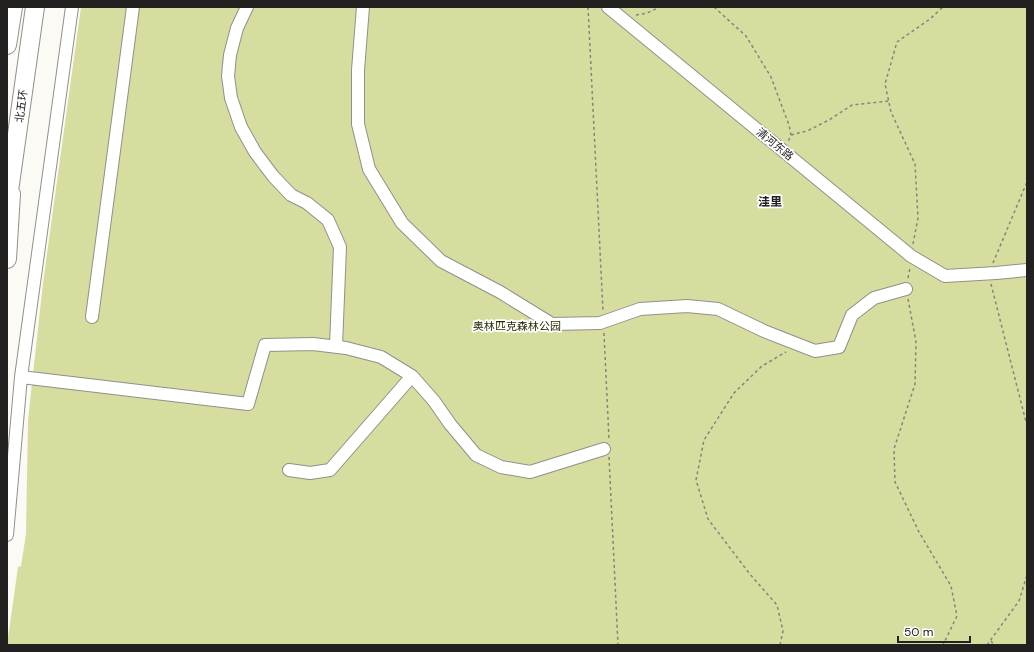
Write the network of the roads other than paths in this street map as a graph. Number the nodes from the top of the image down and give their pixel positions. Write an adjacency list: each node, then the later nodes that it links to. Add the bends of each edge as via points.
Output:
1 (12, 7): 8 (highway)
2 (35, 7): 9 (highway, 北五环)
3 (72, 7): 17 (street)
4 (133, 7): 14 (street)
5 (247, 7): 15 (street, via 237,28 230,55 228,76 231,98 241,127 255,152 291,195 307,203 328,220 340,246)
6 (363, 7): 13 (street, via 358,70 358,124 369,169 402,223 441,261 500,292 552,324 600,323 640,309 687,306 718,310 815,351 839,347 852,315 874,298)
7 (608, 7): 12 (street, 清河东路, via 911,256 945,276)
8 (7, 45)
9 (13, 166): 10 (highway, 北五环); 11 (highway)
10 (7, 205)
11 (7, 259)
12 (1027, 270)
13 (906, 289)
14 (92, 318)
15 (336, 346): 16 (street, via 381,357); 17 (street, via 265,345 248,404)
16 (412, 376): 18 (street, via 476,455 501,467 530,472); 19 (street, via 330,470 310,473)
17 (21, 377): 20 (street)
18 (604, 450)
19 (289, 470)
20 (7, 535)

